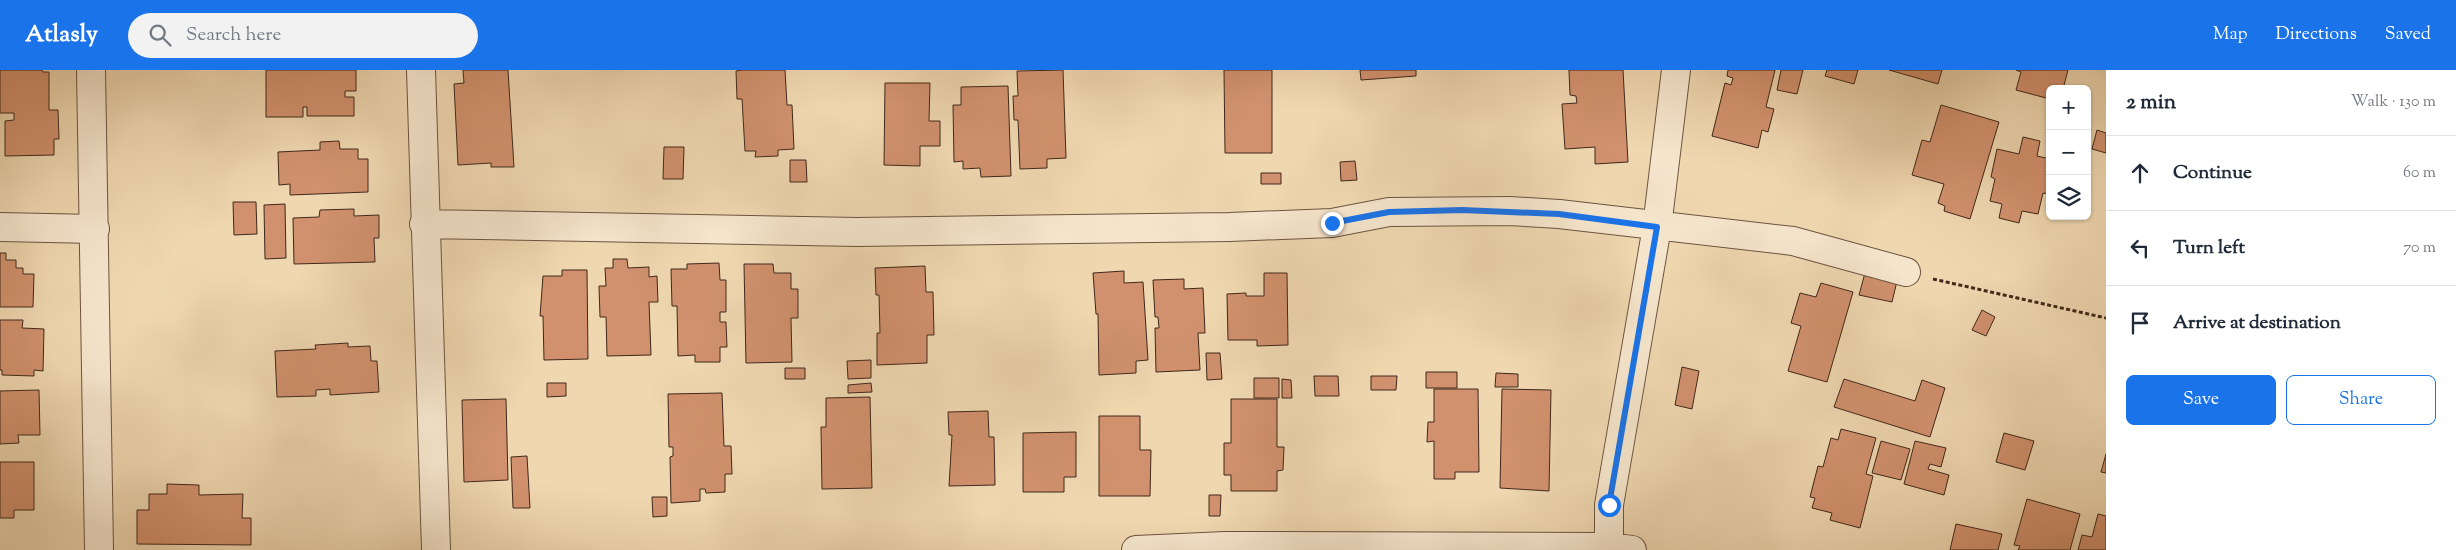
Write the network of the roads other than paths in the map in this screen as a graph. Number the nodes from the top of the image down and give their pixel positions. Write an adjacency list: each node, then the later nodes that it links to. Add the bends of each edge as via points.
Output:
1 (92, 70): 7 (street)
2 (420, 70): 4 (street)
3 (1676, 70): 6 (street)
4 (424, 224): 6 (street, via 916,231 1230,227 1332,223 1389,212 1462,210 1559,214); 11 (street)
5 (0, 227): 7 (street)
6 (1657, 227): 8 (street, via 1793,241); 9 (street, via 1609,505)
7 (95, 229): 10 (street)
8 (1906, 272)
9 (1617, 549): 12 (street, via 1254,546)
10 (99, 550)
11 (436, 550)
12 (1136, 550)

